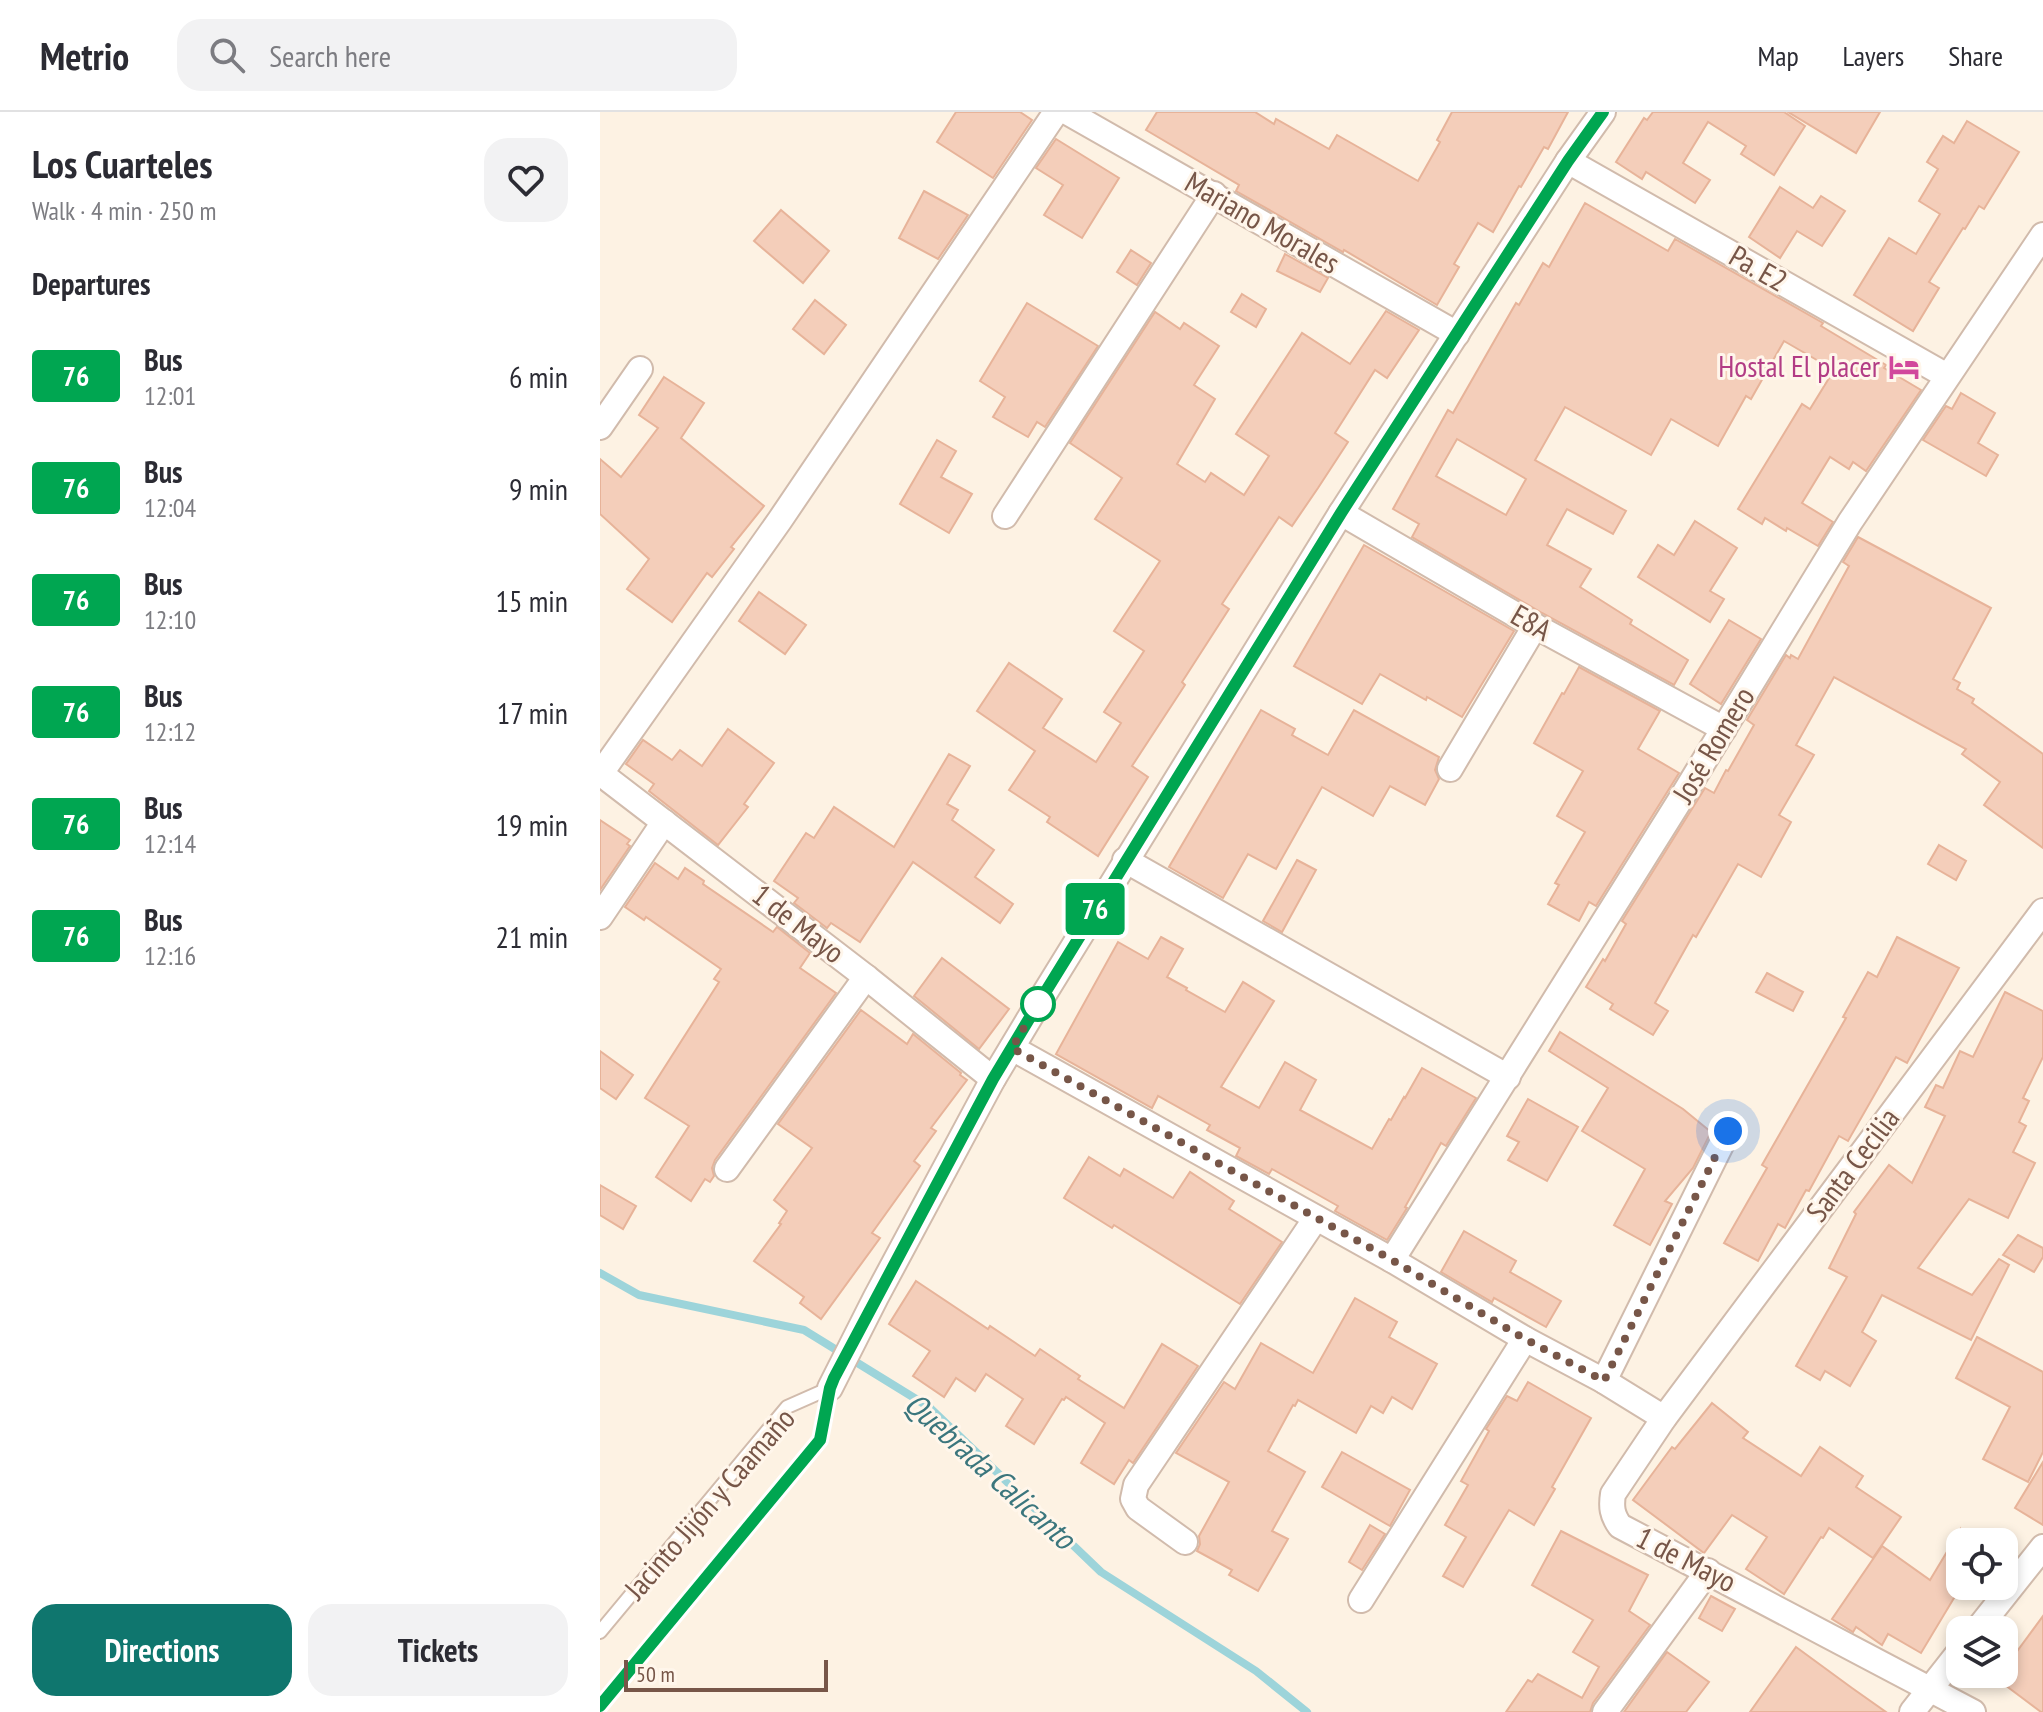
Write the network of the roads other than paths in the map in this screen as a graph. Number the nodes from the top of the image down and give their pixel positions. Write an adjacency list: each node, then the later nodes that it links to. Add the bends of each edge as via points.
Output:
1 (1056, 112): 16 (street, via 780,520)
2 (1067, 112): 5 (street, Mariano Morales)
3 (1603, 112): 4 (street, Jacinto Jijón y Caamaño)
4 (1568, 161): 7 (street, Jacinto Jijón y Caamaño); 9 (street, Pa. E2)
5 (1214, 194): 7 (street, Mariano Morales); 12 (street)
6 (2043, 235): 9 (street, José Romero)
7 (1457, 334): 11 (street, Jacinto Jijón y Caamaño)
8 (640, 369): 10 (street)
9 (1947, 376): 14 (street, José Romero, via 1850,522)
10 (600, 427)
11 (1341, 513): 13 (street, E8A); 18 (street, Jacinto Jijón y Caamaño)
12 (1005, 516)
13 (1535, 626): 14 (street, E8A); 15 (street)
14 (1724, 729): 23 (street, José Romero)
15 (1450, 769)
16 (600, 773): 17 (street, 1 de Mayo)
17 (664, 822): 20 (street); 21 (street, 1 de Mayo)
18 (1125, 860): 22 (street, Jacinto Jijón y Caamaño); 23 (street)
19 (2043, 911): 32 (street, Santa Cecilia)
20 (600, 917)
21 (866, 977): 24 (street, 1 de Mayo); 26 (street)
22 (1012, 1048): 24 (street, Jacinto Jijón y Caamaño); 27 (street)
23 (1508, 1077): 28 (street, José Romero)
24 (993, 1079): 31 (street, Jacinto Jijón y Caamaño)
25 (1728, 1131): 30 (street)
26 (727, 1169)
27 (1316, 1218): 28 (street); 33 (street, via 1136,1485 1133,1499 1138,1508)
28 (1392, 1260): 29 (street)
29 (1525, 1339): 30 (street); 36 (street)
30 (1604, 1381): 32 (street)
31 (830, 1388): 38 (lane, Jacinto Jijón y Caamaño, via 787,1407); 41 (lane, Jacinto Jijón y Caamaño, via 820,1440)
32 (1664, 1418): 35 (street, 1 de Mayo, via 1613,1494 1613,1517 1620,1526)
33 (1185, 1542)
34 (2043, 1547): 37 (street)
35 (1708, 1571): 40 (street, 1 de Mayo); 42 (street)
36 (1361, 1600)
37 (1988, 1616)
38 (600, 1632)
39 (1946, 1668): 40 (street)
40 (1929, 1689): 43 (street); 44 (street, 1 de Mayo)
41 (600, 1706)
42 (1605, 1712)
43 (1912, 1712)
44 (1973, 1712)

